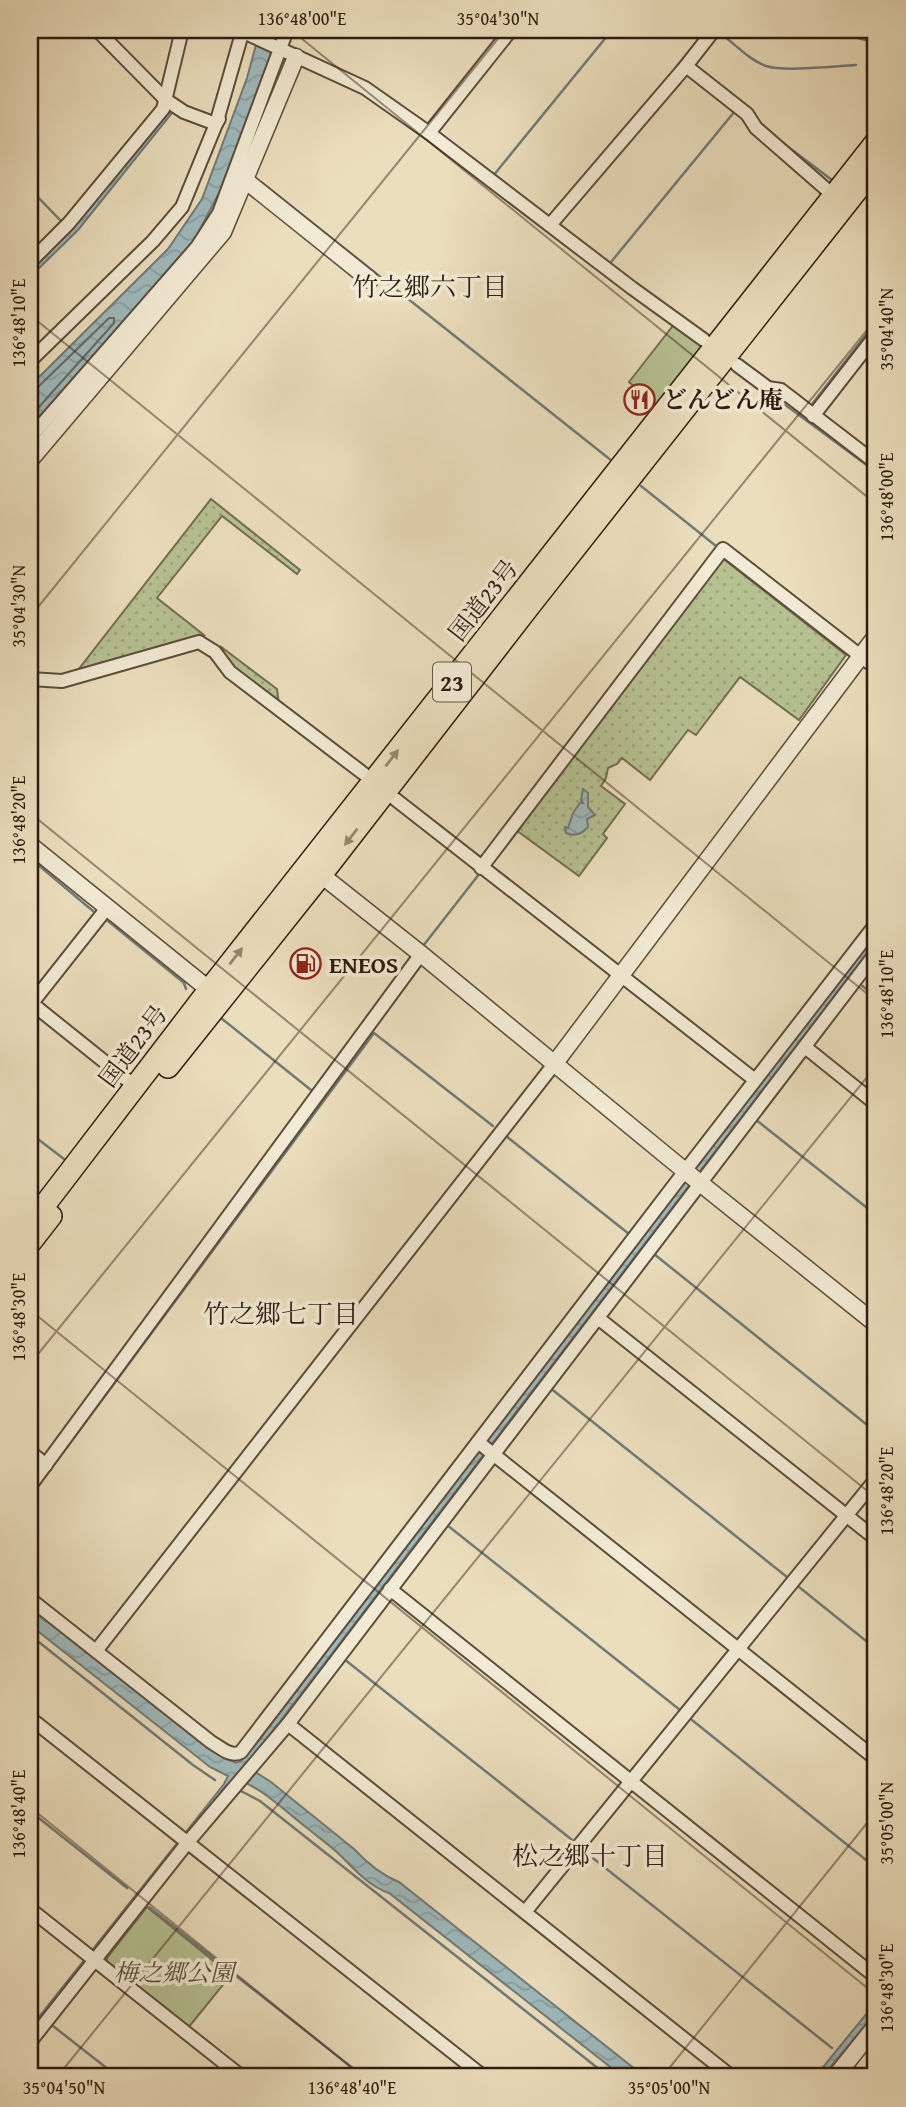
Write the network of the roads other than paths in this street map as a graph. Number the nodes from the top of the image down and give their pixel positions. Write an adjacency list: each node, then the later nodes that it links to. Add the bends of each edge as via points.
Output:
1 (97, 30): 10 (street)
2 (181, 30): 10 (street)
3 (287, 30): 7 (street)
4 (512, 30): 12 (street)
5 (715, 30): 9 (street)
6 (250, 33): 7 (street); 11 (street)
7 (280, 49): 8 (street); 25 (street, via 219,213 197,247)
8 (296, 57): 12 (street, via 365,88); 15 (street)
9 (686, 66): 16 (street, via 747,114 756,128); 17 (street)
10 (166, 100): 11 (street, via 184,113); 18 (street, via 69,223)
11 (216, 124): 23 (street, via 182,207)
12 (429, 133): 17 (street)
13 (876, 142): 16 (highway, 国道23号 / 23)
14 (876, 166): 22 (highway, 国道23号 / 23)
15 (245, 180): 19 (street); 26 (street, via 223,232)
16 (834, 196): 36 (highway, 国道23号 / 23, one-way to 16)
17 (550, 225): 21 (street)
18 (30, 262)
19 (370, 280)
20 (876, 335): 24 (street)
21 (704, 340)
22 (735, 358): 24 (street); 36 (highway, 国道23号 / 23, one-way to 36)
23 (30, 361)
24 (813, 415): 27 (street)
25 (30, 438)
26 (30, 460)
27 (876, 463)
28 (876, 636): 29 (street)
29 (862, 657): 30 (street); 35 (street, via 723,549); 41 (street)
30 (876, 668)
31 (30, 679): 32 (street, via 62,681 199,642 215,652 230,672)
32 (364, 774)
33 (395, 799): 35 (street)
34 (30, 845): 37 (street)
35 (481, 868): 41 (street)
36 (315, 870): 40 (street); 42 (highway, 国道23号 / 23)
37 (107, 908): 42 (street); 43 (street)
38 (876, 924): 46 (street)
39 (876, 953): 44 (street)
40 (421, 954): 45 (street); 58 (street)
41 (621, 976): 45 (street); 46 (street)
42 (216, 995): 47 (highway, 国道23号 / 23); 52 (highway, 国道23号 / 23)
43 (31, 1002): 47 (street)
44 (806, 1047): 48 (street); 50 (street)
45 (555, 1063): 49 (street); 66 (street)
46 (755, 1080): 49 (street)
47 (136, 1087): 51 (highway, 国道23号 / 23)
48 (876, 1104)
49 (685, 1171): 50 (street); 55 (street)
50 (699, 1182): 53 (street); 54 (street)
51 (30, 1224)
52 (30, 1243)
53 (598, 1318): 57 (street); 61 (street)
54 (876, 1324)
55 (478, 1442): 57 (street); 70 (street)
56 (30, 1452): 58 (street)
57 (493, 1453): 63 (street); 65 (street)
58 (46, 1465): 60 (street)
59 (876, 1479): 61 (street)
60 (30, 1486)
61 (847, 1515): 62 (street); 65 (street)
62 (876, 1539)
63 (390, 1589): 68 (street); 71 (street)
64 (30, 1599): 66 (street)
65 (739, 1649): 69 (street); 71 (street)
66 (96, 1651): 70 (street, via 211,1742)
67 (30, 1718): 72 (street)
68 (288, 1724): 70 (street); 74 (street)
69 (876, 1759)
70 (249, 1760): 72 (street, via 238,1783)
71 (632, 1781): 74 (street); 76 (street)
72 (184, 1839): 75 (street); 80 (street)
73 (30, 1909): 75 (street)
74 (525, 1912): 81 (street)
75 (90, 1958): 78 (street); 79 (street)
76 (876, 1977)
77 (876, 2026): 82 (street)
78 (30, 2042)
79 (242, 2077)
80 (484, 2077)
81 (732, 2077)
82 (835, 2077)

